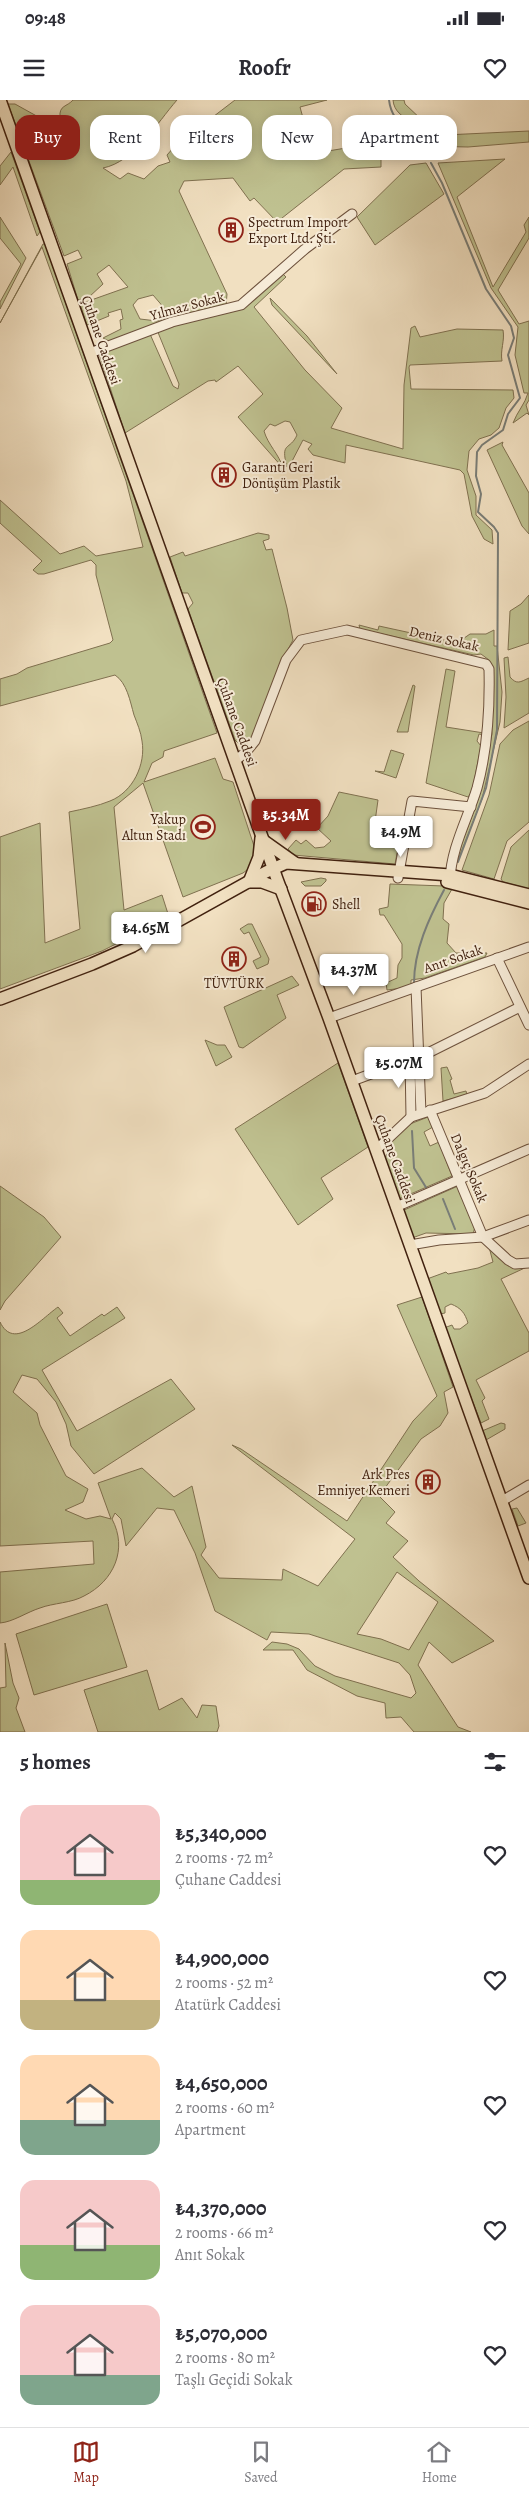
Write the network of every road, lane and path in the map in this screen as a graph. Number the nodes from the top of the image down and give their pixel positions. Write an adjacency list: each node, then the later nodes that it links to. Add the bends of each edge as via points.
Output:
1 (0, 100): 3 (main road, Çuhane Caddesi)
2 (0, 131): 3 (main road)
3 (15, 140)
4 (22, 160): 6 (main road, Çuhane Caddesi)
5 (352, 214): 6 (street, Yılmaz Sokak, via 305,249 241,305 172,322)
6 (90, 352): 7 (main road, Çuhane Caddesi)
7 (235, 761): 8 (street, Deniz Sokak, via 254,740 295,644 348,630 486,664 489,669 490,727); 9 (main road, Çuhane Caddesi)
8 (471, 807): 12 (street, via 412,801); 13 (street, Deniz Sokak, via 452,860)
9 (262, 838): 10 (main road); 11 (main road, Çuhane Caddesi); 14 (main road, via 259,857)
10 (295, 863): 11 (main road); 12 (main road)
11 (274, 869): 12 (main road); 14 (main road); 15 (main road, Çuhane Caddesi)
12 (398, 874): 13 (main road)
13 (450, 879): 16 (main road); 17 (main road)
14 (249, 882): 15 (main road, via 262,882); 21 (main road, via 133,946)
15 (281, 889): 23 (main road, Çuhane Caddesi)
16 (529, 895)
17 (529, 903)
18 (529, 946): 19 (street, Anıt Sokak)
19 (497, 958): 20 (street, Anıt Sokak); 22 (street)
20 (416, 987): 23 (street, Anıt Sokak); 25 (street)
21 (0, 998)
22 (520, 1007): 24 (street); 25 (street)
23 (329, 1018): 27 (main road, Çuhane Caddesi)
24 (529, 1025)
25 (414, 1058): 27 (street); 28 (street, Dalgıç Sokak); 29 (street)
26 (529, 1064): 28 (street, via 485,1092)
27 (352, 1081): 31 (main road, Çuhane Caddesi)
28 (426, 1112): 29 (street); 32 (street, Dalgıç Sokak)
29 (411, 1117): 31 (street)
30 (529, 1149): 32 (street)
31 (376, 1150): 33 (main road, Çuhane Caddesi)
32 (459, 1179): 33 (street); 35 (street, Dalgıç Sokak)
33 (396, 1207): 36 (main road, Çuhane Caddesi)
34 (529, 1220): 35 (street)
35 (484, 1237): 36 (street); 37 (street, via 508,1260 515,1264)
36 (410, 1245): 39 (main road, Çuhane Caddesi)
37 (529, 1263)
38 (529, 1485): 39 (street)
39 (502, 1501): 40 (main road, Çuhane Caddesi)
40 (529, 1578)

